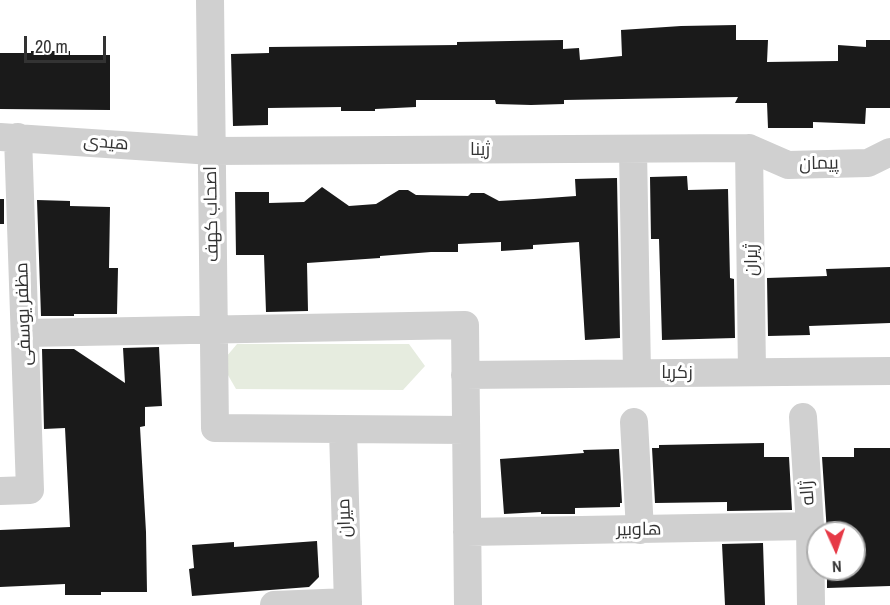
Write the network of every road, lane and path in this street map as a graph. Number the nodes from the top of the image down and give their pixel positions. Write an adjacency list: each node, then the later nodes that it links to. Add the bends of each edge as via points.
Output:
1 (210, 0): 5 (street, اصحاب کهف)
2 (9, 137): 5 (street, هیدی); 7 (street, مظفر یوسفی)
3 (749, 148): 4 (street, ژینا); 6 (street, پیمان, via 788,165 868,163); 11 (street, ژیران)
4 (633, 150): 5 (street, ژینا); 12 (street)
5 (212, 151): 8 (street, اصحاب کهف)
6 (890, 152)
7 (12, 298): 9 (street, مظفر یوسفی)
8 (214, 329): 9 (street); 13 (street, via 465,325); 16 (street, اصحاب کهف, via 215,428)
9 (24, 333): 18 (street, مظفر یوسفی, via 30,490)
10 (890, 371): 11 (street, زکریا)
11 (752, 372): 12 (street, زکریا)
12 (637, 373): 13 (street, زکریا)
13 (465, 375): 17 (street)
14 (802, 417): 19 (street, ژاله)
15 (634, 422): 21 (street)
16 (343, 430): 17 (street); 24 (street, میران)
17 (466, 430): 22 (street)
18 (0, 491)
19 (810, 521)
20 (806, 526): 21 (street, هاوبیر)
21 (640, 530): 22 (street, هاوبیر)
22 (467, 532): 26 (street)
23 (811, 581): 27 (street, ژاله)
24 (348, 603): 25 (street)
25 (274, 605)
26 (468, 605)
27 (811, 605)

